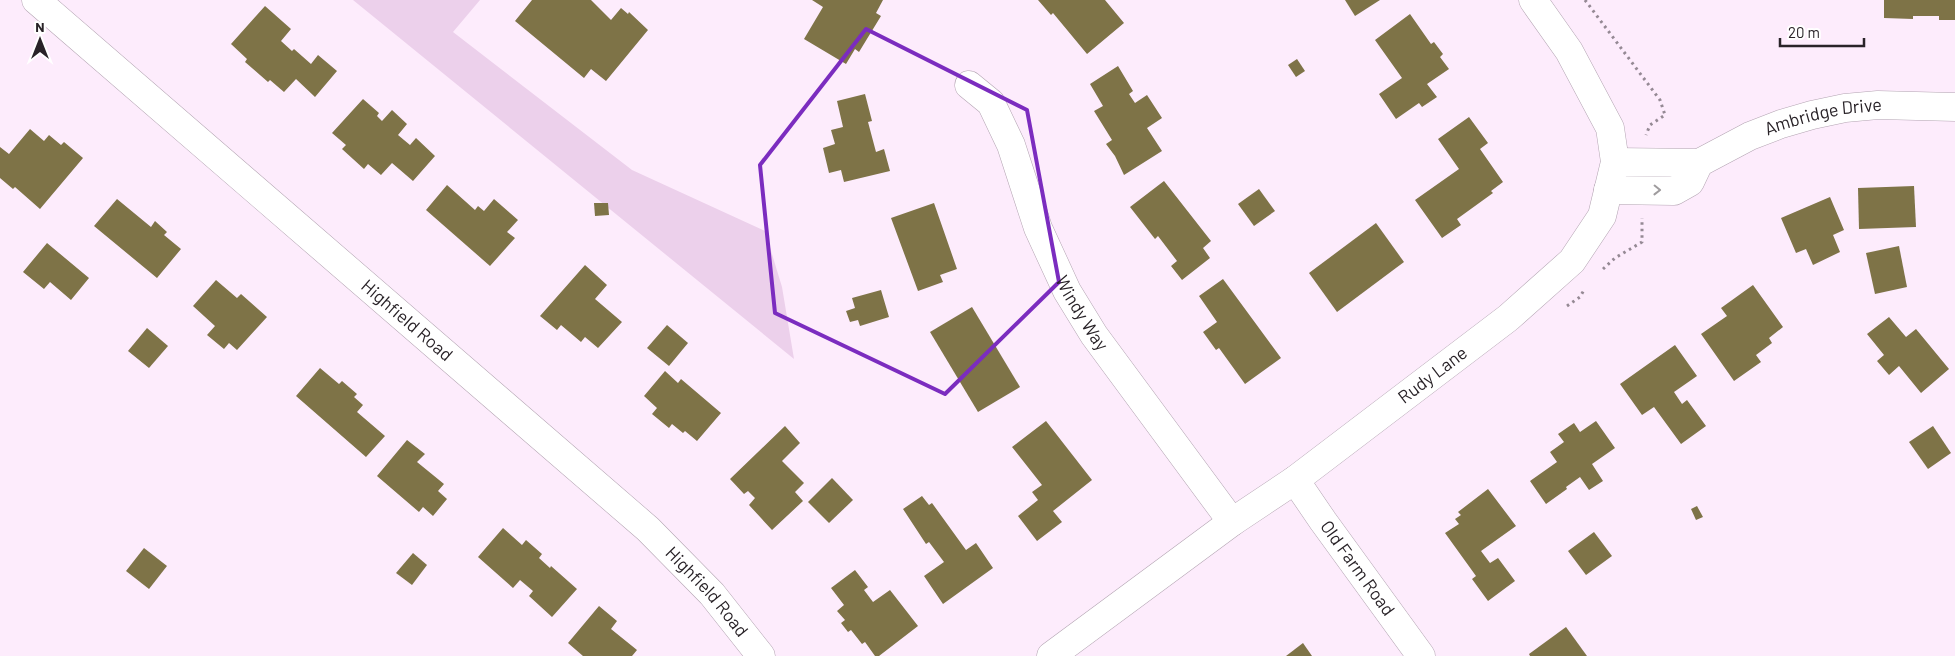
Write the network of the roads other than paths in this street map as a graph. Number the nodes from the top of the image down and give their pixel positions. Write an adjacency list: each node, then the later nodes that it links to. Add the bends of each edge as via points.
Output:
1 (36, 0): 10 (street, Highfield Road, via 648,529 712,594)
2 (1532, 0): 5 (street, Rudy Lane, via 1569,51 1610,128)
3 (969, 86): 9 (street, Windy Way, via 991,103 995,111 1011,145 1038,228 1067,291 1094,335)
4 (1955, 107): 6 (street, Ambridge Drive, via 1878,105 1812,115 1750,136)
5 (1615, 162): 6 (street); 7 (street, Rudy Lane)
6 (1699, 164): 7 (street, Ambridge Drive, one-way to 6, via 1674,191 1690,182)
7 (1608, 190): 8 (street, Rudy Lane, via 1602,216 1572,261 1508,318)
8 (1295, 480): 9 (street, Rudy Lane); 12 (street, Old Farm Road)
9 (1232, 522): 11 (street, Rudy Lane)
10 (762, 656)
11 (1051, 656)
12 (1421, 656)

